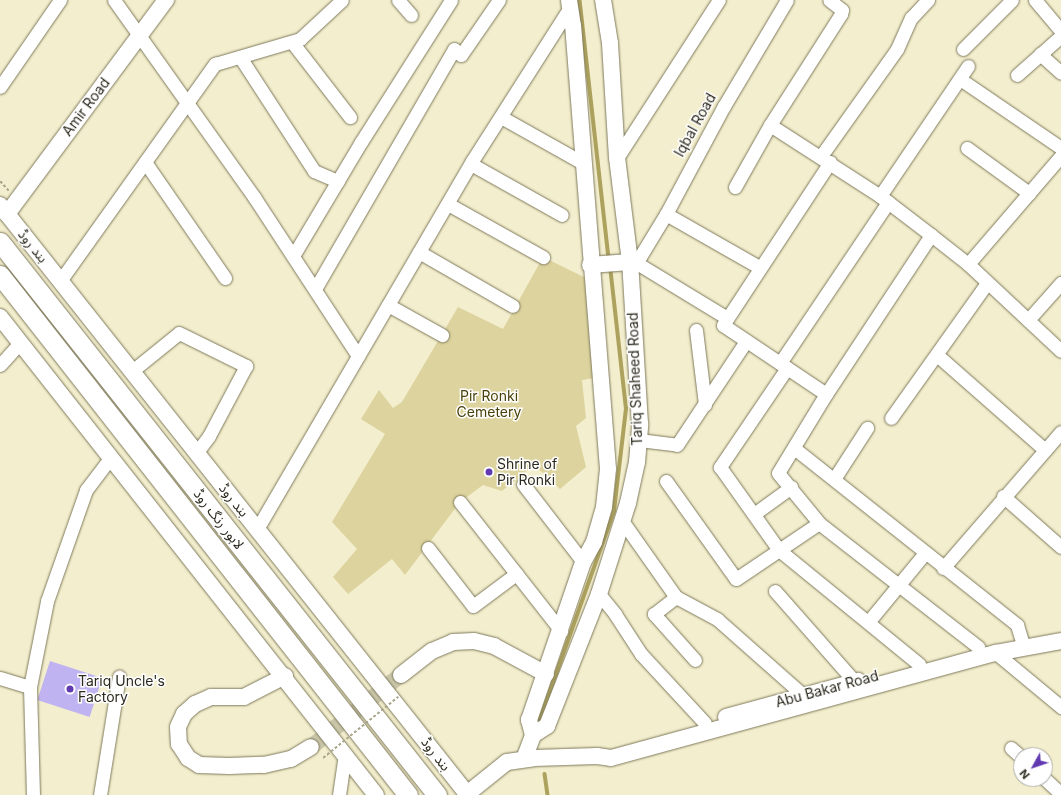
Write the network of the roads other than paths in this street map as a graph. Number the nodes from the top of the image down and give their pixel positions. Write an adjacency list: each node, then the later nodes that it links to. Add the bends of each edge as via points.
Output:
1 (60, 0): 28 (street)
2 (114, 0): 18 (street)
3 (166, 0): 18 (main road, Amir Road)
4 (342, 0): 20 (street, via 300,39)
5 (398, 0): 16 (street)
6 (451, 0): 41 (street)
7 (499, 0): 63 (street, via 461,55 454,49)
8 (603, 0): 36 (main road, Tariq Shaheed Road, via 610,43)
9 (719, 0): 36 (street)
10 (787, 0): 47 (street, Iqbal Road, via 724,106)
11 (829, 0): 32 (street, via 842,10 841,14)
12 (928, 0): 37 (street, via 911,18 896,49)
13 (1012, 0): 21 (street)
14 (1035, 0): 17 (street)
15 (570, 4): 31 (street); 39 (main road)
16 (411, 15)
17 (1061, 31)
18 (140, 35): 29 (street); 46 (main road, Amir Road)
19 (1061, 36): 22 (street)
20 (292, 42): 23 (street); 30 (street)
21 (963, 49)
22 (1040, 54): 25 (street); 26 (street)
23 (240, 56): 29 (street, via 215,64); 41 (street, via 314,171)
24 (968, 66): 27 (street)
25 (1061, 73)
26 (1017, 74)
27 (960, 79): 34 (street); 44 (street)
28 (0, 86)
29 (188, 102): 38 (street); 52 (street)
30 (350, 117)
31 (501, 117): 39 (street); 40 (street)
32 (770, 125): 37 (street); 42 (street)
33 (967, 148): 43 (street)
34 (1061, 148)
35 (1061, 156): 43 (street)
36 (617, 158): 54 (main road, Tariq Shaheed Road)
37 (826, 159): 44 (street); 57 (street)
38 (145, 162): 59 (street); 60 (street)
39 (583, 163): 56 (main road)
40 (471, 164): 45 (street); 48 (street)
41 (338, 181): 52 (street)
42 (735, 187)
43 (1029, 193): 55 (street)
44 (884, 199): 49 (street); 77 (street)
45 (448, 204): 51 (street); 53 (street)
46 (4, 210): 60 (main road, بند روڈ)
47 (666, 214): 54 (street, Iqbal Road); 57 (street)
48 (562, 215)
49 (931, 235): 55 (street); 79 (street)
50 (0, 242): 139 (highway, لاہور رنگ روڈ)
51 (419, 252): 64 (street); 65 (street)
52 (293, 256): 63 (street)
53 (543, 257)
54 (630, 262): 56 (main road); 67 (street); 84 (main road, Tariq Shaheed Road)
55 (968, 264): 61 (street)
56 (592, 265): 103 (main road, via 608,469 604,507 594,542)
57 (759, 267): 67 (street)
58 (0, 275): 138 (highway, لاہور رنگ روڈ)
59 (225, 278)
60 (60, 281): 78 (main road, بند روڈ)
61 (987, 283): 68 (street); 74 (street)
62 (1061, 283): 68 (street)
63 (314, 289): 75 (street)
64 (388, 305): 70 (street); 75 (street)
65 (513, 306)
66 (0, 317): 72 (main road)
67 (726, 318): 71 (street, via 724,325)
68 (1028, 320): 73 (street)
69 (696, 330): 80 (street)
70 (442, 335)
71 (746, 341): 77 (street); 80 (street)
72 (20, 343): 76 (street); 88 (main road)
73 (1061, 351)
74 (937, 355): 81 (street); 86 (street)
75 (358, 356): 98 (street)
76 (0, 365)
77 (783, 365): 79 (street); 95 (street, via 720,467)
78 (132, 371): 87 (main road, بند روڈ); 87 (street, via 179,333 246,366 209,436)
79 (826, 394): 85 (street)
80 (705, 404): 84 (street, via 677,445)
81 (891, 418)
82 (867, 428): 89 (street)
83 (1061, 432): 86 (street)
84 (639, 440): 96 (main road, Tariq Shaheed Road, via 637,462)
85 (794, 448): 89 (street); 92 (street, via 778,473)
86 (1045, 450): 93 (street)
87 (197, 452): 98 (main road, بند روڈ)
88 (111, 457): 120 (main road); 124 (street, via 86,490 48,601)
89 (834, 479): 102 (street)
90 (666, 481): 101 (street, via 736,579)
91 (523, 484): 103 (street)
92 (791, 488): 95 (street); 97 (street)
93 (1003, 496): 99 (street); 104 (street)
94 (460, 502): 105 (street)
95 (754, 514): 101 (street)
96 (623, 522): 108 (main road, Tariq Shaheed Road); 109 (street)
97 (819, 523): 101 (street); 106 (street)
98 (257, 528): 133 (main road, بند روڈ)
99 (1061, 546)
100 (428, 548): 105 (street, via 473,606)
101 (779, 550): 110 (street)
102 (924, 554): 104 (street); 106 (street)
103 (583, 562): 111 (main road)
104 (943, 568): 113 (street, via 1017,625)
105 (516, 574): 111 (street)
106 (897, 584): 110 (street); 114 (street)
107 (774, 591): 123 (street)
108 (599, 594): 127 (street, via 641,654); 128 (main road, Tariq Shaheed Road, via 547,726)
109 (676, 597): 116 (street, via 654,614); 125 (street, via 717,619)
110 (869, 621): 117 (street)
111 (561, 631): 118 (main road)
112 (1061, 639): 113 (main road, Abu Bakar Road)
113 (1022, 643): 114 (main road, Abu Bakar Road); 115 (main road, Abu Bakar Road)
114 (978, 647): 117 (main road, Abu Bakar Road)
115 (996, 653): 126 (street); 131 (main road, Abu Bakar Road, via 611,758)
116 (695, 660)
117 (919, 664): 123 (main road, Abu Bakar Road)
118 (546, 674): 119 (main road, via 494,646 474,641 453,642 432,651); 128 (main road, via 529,720)
119 (401, 675)
120 (285, 676): 129 (main road, via 244,697 212,697 195,704 184,714 178,727 179,744 188,758 199,765 229,766 264,765 291,759); 130 (main road)
121 (119, 677): 135 (street)
122 (0, 678): 124 (street)
123 (854, 682): 125 (main road, Abu Bakar Road)
124 (30, 688): 134 (street)
125 (803, 694): 127 (main road, Abu Bakar Road)
126 (1061, 708)
127 (705, 723): 131 (main road, Abu Bakar Road, via 610,748)
128 (533, 735): 132 (main road)
129 (312, 747)
130 (345, 754): 136 (street); 137 (main road)
131 (597, 756): 132 (main road, Abu Bakar Road)
132 (524, 759): 133 (main road, Abu Bakar Road, via 507,762)
133 (468, 794)
134 (33, 795)
135 (100, 795)
136 (339, 795)
137 (376, 795)
138 (408, 795)
139 (437, 795)

